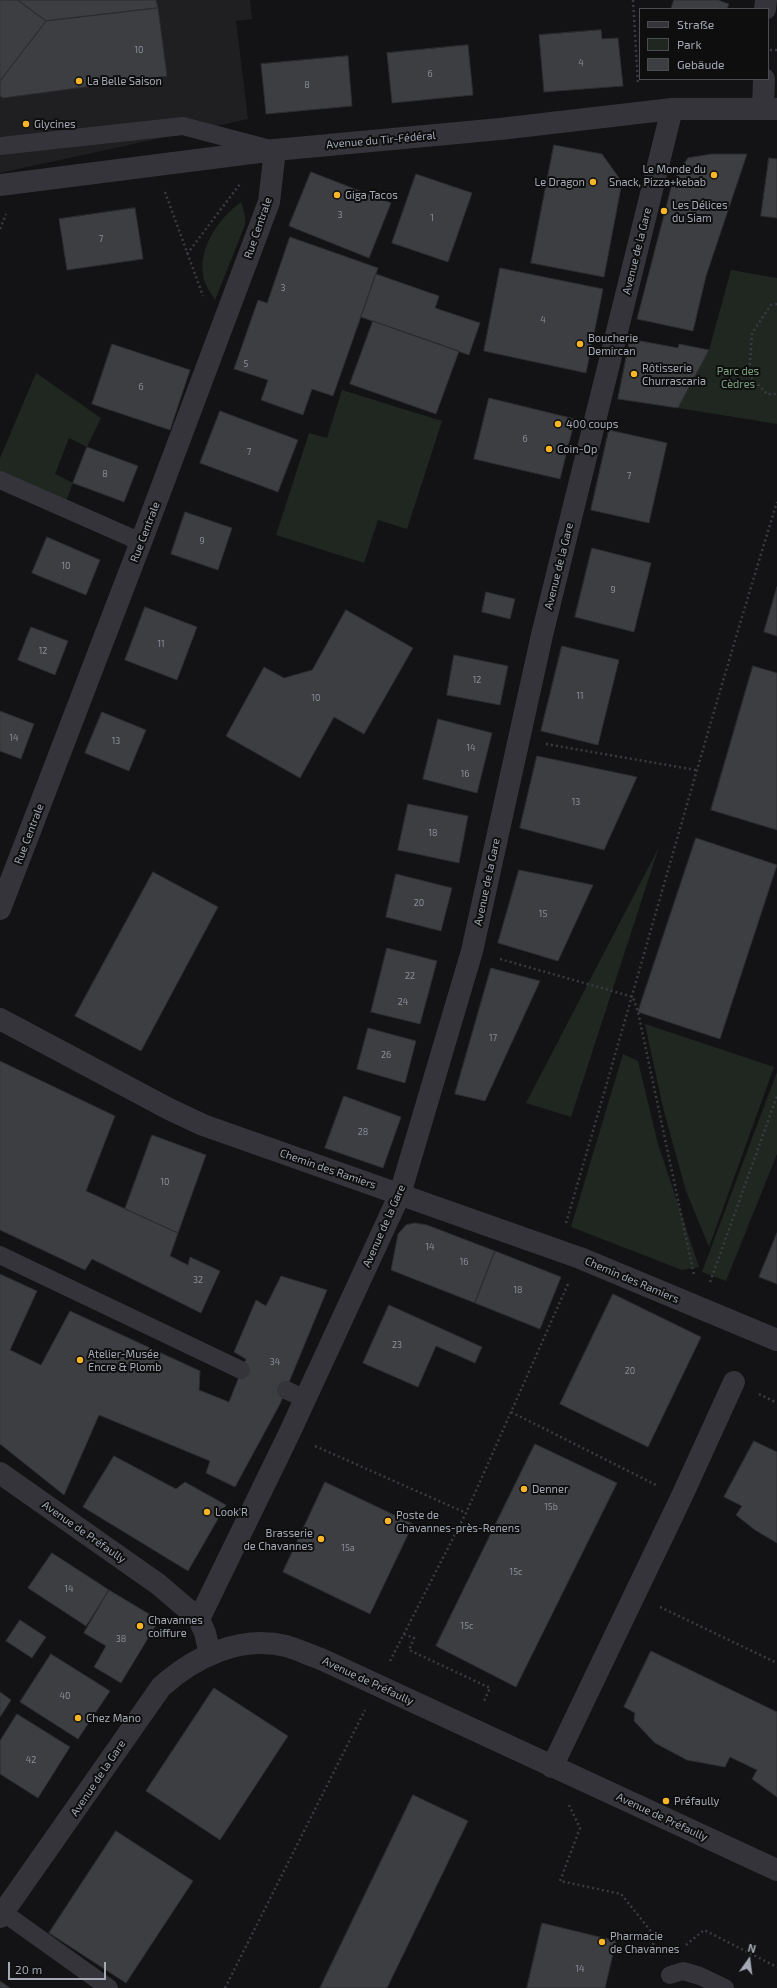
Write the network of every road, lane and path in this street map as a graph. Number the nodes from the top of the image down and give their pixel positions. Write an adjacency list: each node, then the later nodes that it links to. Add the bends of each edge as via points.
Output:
1 (633, 0): 3 (path)
2 (764, 80): 4 (street)
3 (638, 89)
4 (770, 108): 5 (street, Avenue du Tir-Fédéral)
5 (672, 109): 7 (street, Avenue du Tir-Fédéral, via 500,129); 20 (street, Avenue de la Gare, via 596,410)
6 (0, 146): 7 (lane, via 183,126)
7 (275, 150): 9 (street, Avenue du Tir-Fédéral); 19 (street, Rue Centrale, via 269,202)
8 (244, 178): 13 (path)
9 (0, 185)
10 (163, 188): 13 (path)
11 (8, 209): 12 (path)
12 (0, 229)
13 (187, 254): 14 (path)
14 (206, 303)
15 (777, 304): 16 (path, via 771,305 752,333 749,375 767,394)
16 (777, 394)
17 (0, 480): 19 (lane)
18 (777, 502): 21 (path)
19 (141, 542): 22 (street, Rue Centrale)
20 (518, 739): 21 (path); 23 (street, Avenue de la Gare)
21 (696, 770): 24 (path)
22 (0, 909)
23 (472, 951): 24 (path); 27 (street, Avenue de la Gare)
24 (633, 997): 28 (path); 31 (path)
25 (0, 1019): 27 (street, Chemin des Ramiers, via 168,1109 204,1125)
26 (777, 1096): 31 (path)
27 (400, 1194): 28 (street, Chemin des Ramiers); 36 (street, Avenue de la Gare)
28 (558, 1250): 30 (street, Chemin des Ramiers)
29 (0, 1256): 33 (lane)
30 (580, 1258): 31 (street, Chemin des Ramiers); 37 (path)
31 (701, 1308): 32 (street, Chemin des Ramiers)
32 (777, 1340)
33 (241, 1370)
34 (734, 1382): 40 (street)
35 (286, 1390): 36 (lane)
36 (305, 1399): 38 (street, Avenue de la Gare)
37 (511, 1412): 40 (path); 41 (path)
38 (289, 1434): 41 (path); 43 (street, Avenue de la Gare)
39 (0, 1473): 43 (street, Avenue de Préfaully, via 158,1584)
40 (681, 1498): 42 (street)
41 (466, 1513): 44 (path)
42 (635, 1595): 47 (path); 50 (street)
43 (200, 1619): 45 (street)
44 (404, 1634): 46 (path); 48 (path, via 414,1638 409,1650 490,1688)
45 (210, 1654): 50 (street, Avenue de Préfaully, via 246,1645 285,1646 321,1659); 52 (street, Avenue de la Gare, via 177,1673 161,1687)
46 (392, 1655)
47 (777, 1663)
48 (484, 1701)
49 (366, 1708): 58 (path)
50 (552, 1767): 51 (street, Avenue de Préfaully); 54 (path, via 580,1828 560,1881 621,1894 654,1935 654,1947)
51 (777, 1870)
52 (2, 1915): 57 (lane)
53 (684, 1947): 55 (path, via 704,1930)
54 (660, 1948)
55 (777, 1967)
56 (670, 1975): 59 (lane, via 683,1971)
57 (109, 1988)
58 (224, 1988)
59 (725, 1988)

